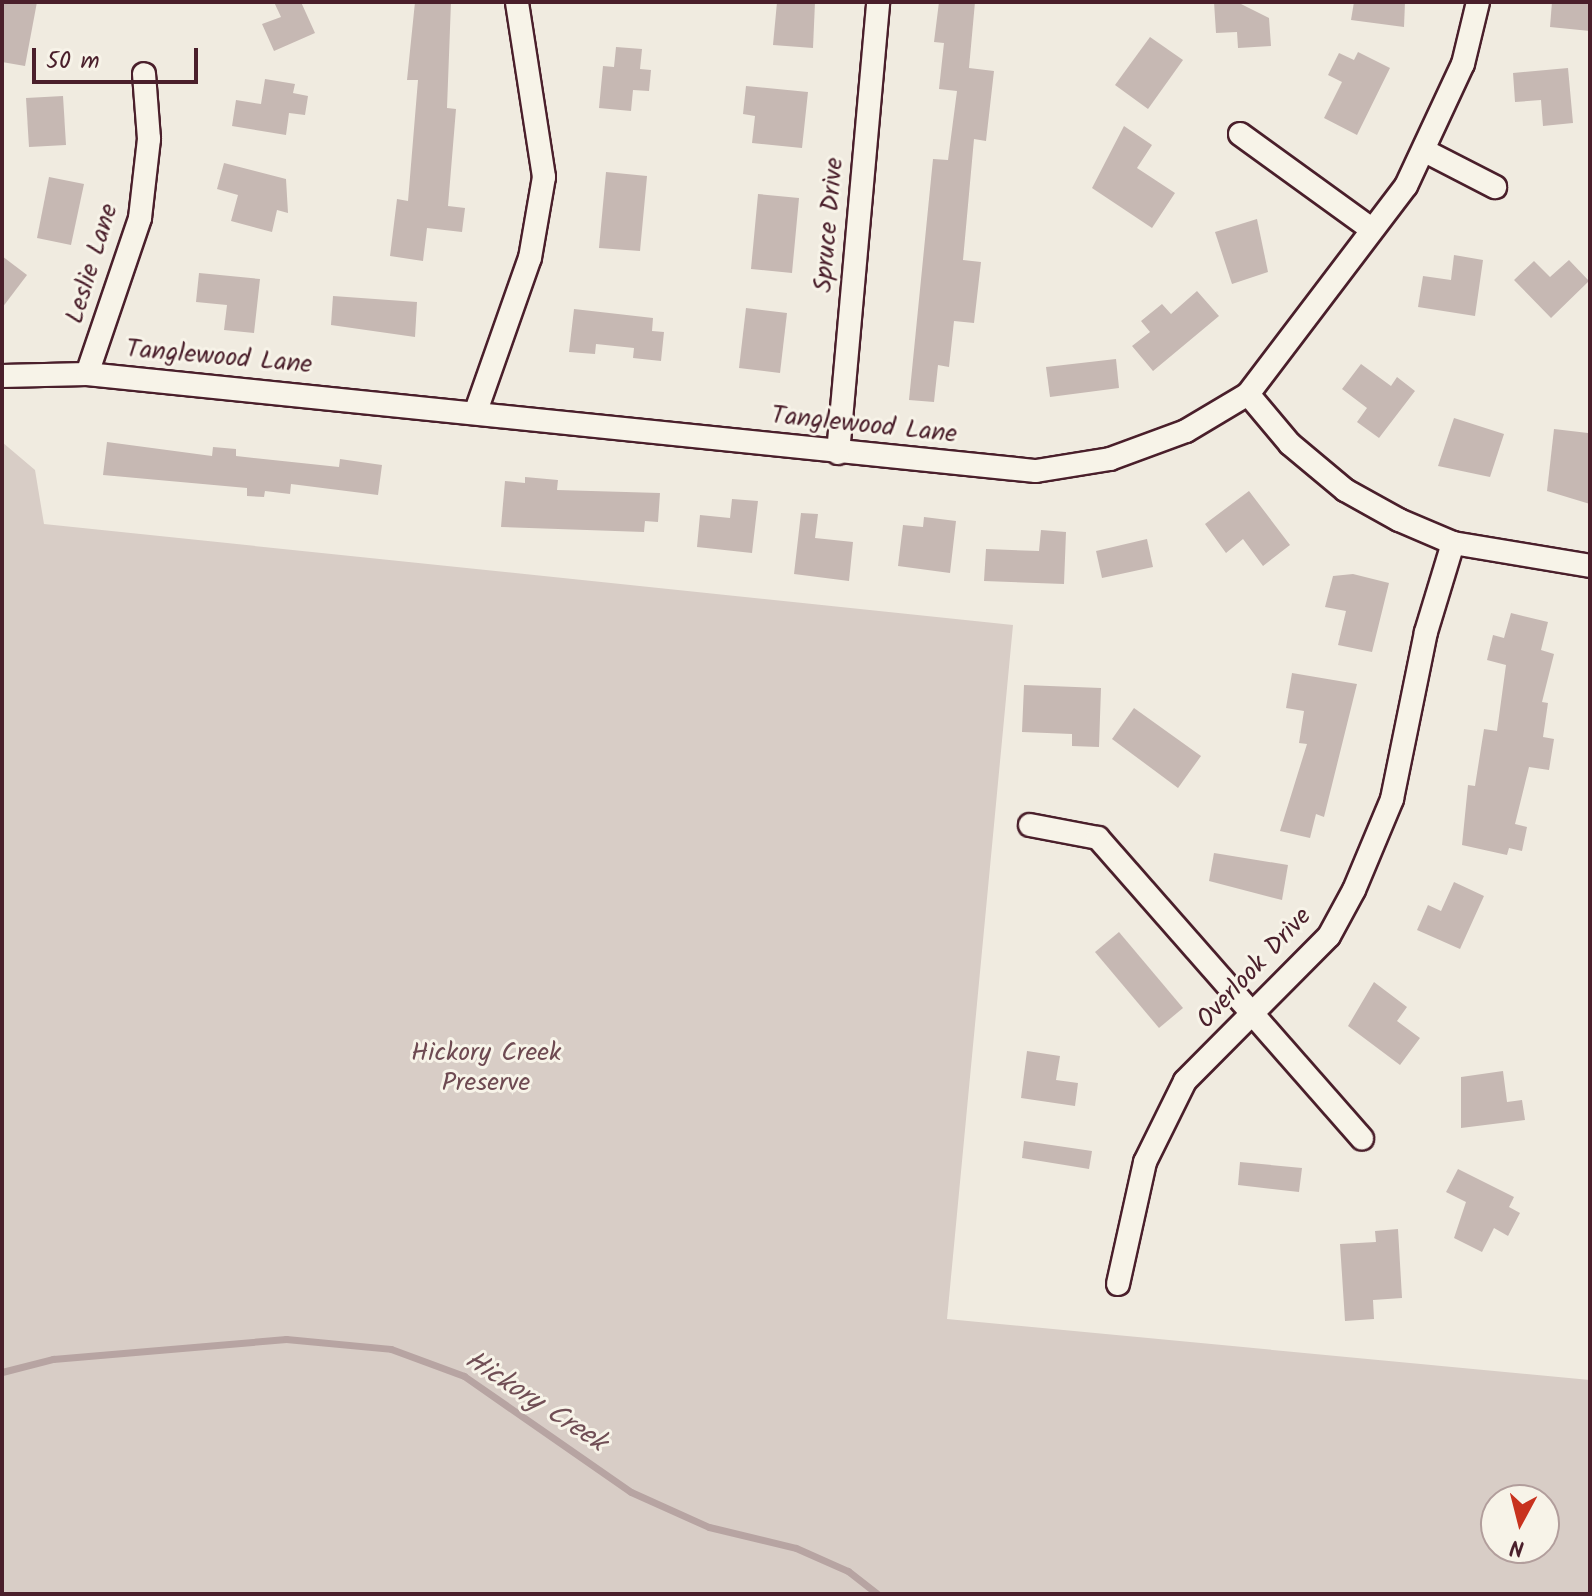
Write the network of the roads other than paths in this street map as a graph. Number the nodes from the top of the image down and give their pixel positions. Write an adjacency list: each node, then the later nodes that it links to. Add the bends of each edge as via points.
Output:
1 (517, 2): 12 (street, via 544,177 530,258)
2 (878, 2): 13 (street, Spruce Drive)
3 (1478, 2): 6 (street, Tanglewood Lane, via 1463,64)
4 (144, 74): 9 (street, Leslie Lane, via 149,139 140,218)
5 (1240, 134): 8 (street)
6 (1425, 151): 7 (street); 8 (street, Tanglewood Lane)
7 (1495, 187)
8 (1371, 229): 11 (street, Tanglewood Lane)
9 (87, 374): 10 (street, Tanglewood Lane); 12 (street, Tanglewood Lane)
10 (2, 376)
11 (1248, 394): 13 (street, Tanglewood Lane, via 1186,431 1110,459 1036,471); 14 (street, via 1290,444 1345,490)
12 (476, 411): 13 (street, Tanglewood Lane)
13 (838, 453)
14 (1453, 543): 15 (street); 17 (street, Overlook Drive, via 1426,632 1392,799 1354,890 1329,936)
15 (1590, 566)
16 (1030, 825): 17 (street, via 1098,838)
17 (1255, 1016): 18 (street); 19 (street, Overlook Drive, via 1185,1081 1145,1162)
18 (1362, 1138)
19 (1118, 1284)

